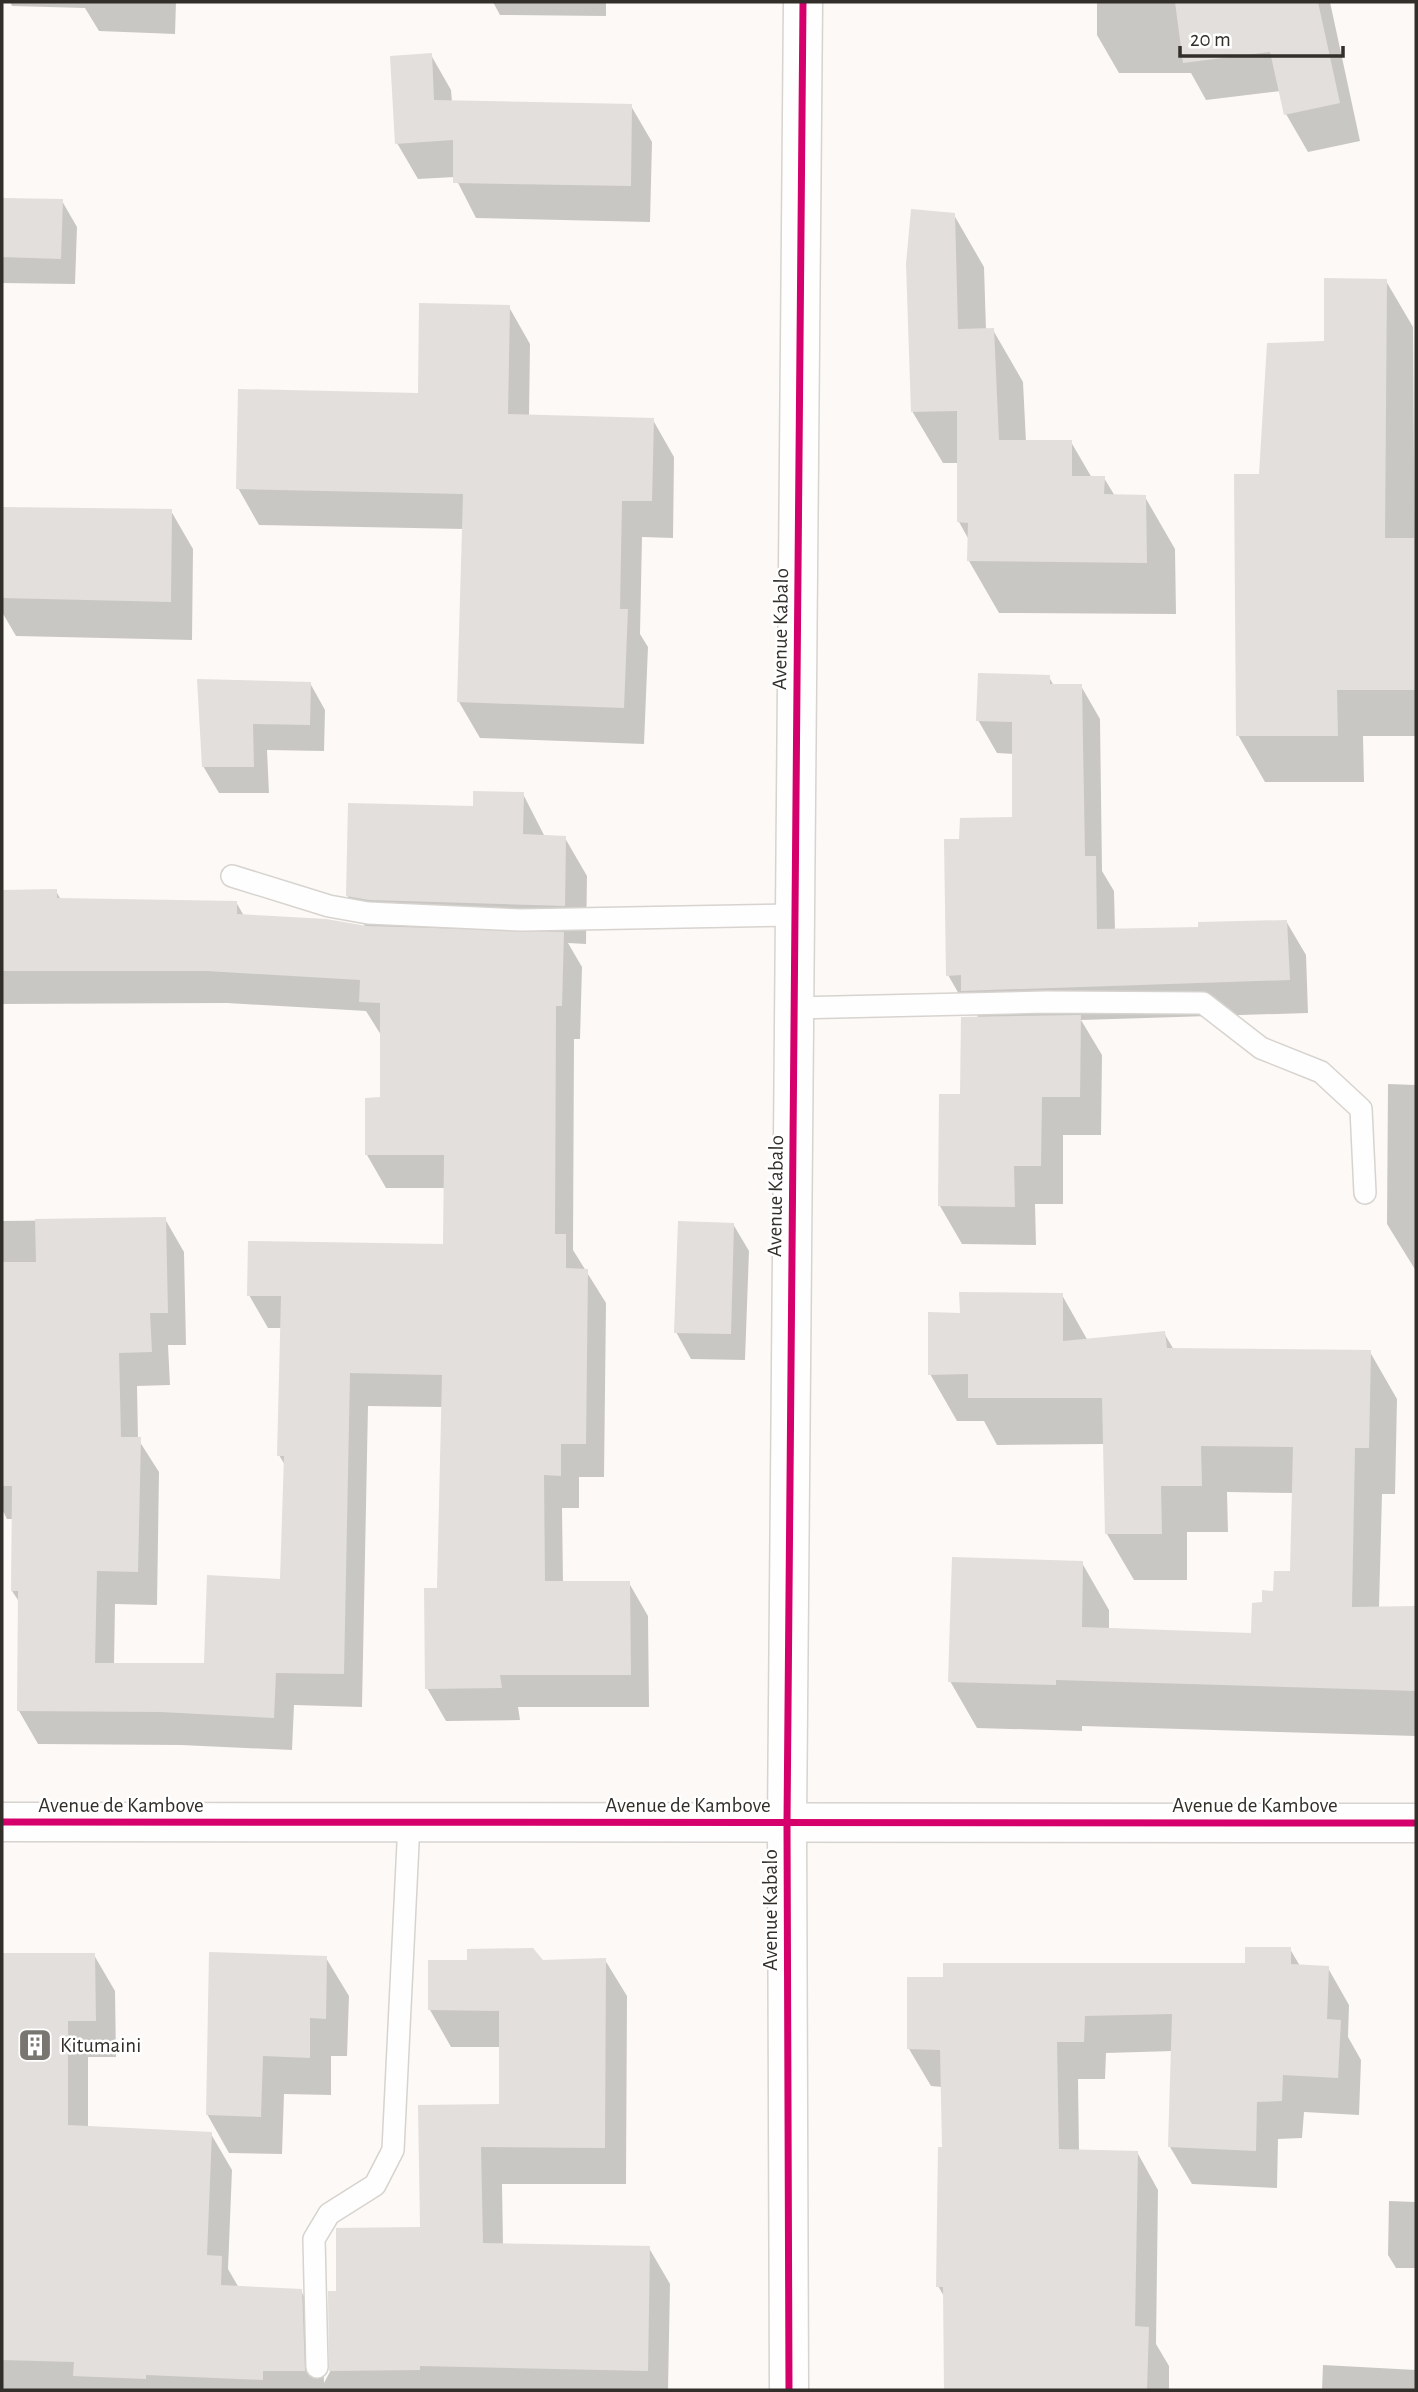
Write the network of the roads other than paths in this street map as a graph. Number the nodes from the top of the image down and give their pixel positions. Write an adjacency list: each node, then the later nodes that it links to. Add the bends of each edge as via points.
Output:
1 (803, 2): 3 (street, Avenue Kabalo)
2 (232, 876): 3 (lane, via 368,913 521,920)
3 (795, 915): 4 (street, Avenue Kabalo)
4 (794, 1008): 5 (lane, via 1203,1003 1261,1048 1321,1072 1361,1109); 8 (street, Avenue Kabalo)
5 (1365, 1193)
6 (2, 1822): 7 (street, Avenue de Kambove)
7 (409, 1823): 8 (street, Avenue de Kambove); 10 (lane, via 393,2150 375,2185 329,2214 314,2239)
8 (787, 1823): 9 (street, Avenue de Kambove); 11 (street, Avenue Kabalo)
9 (1416, 1823)
10 (317, 2367)
11 (789, 2390)

